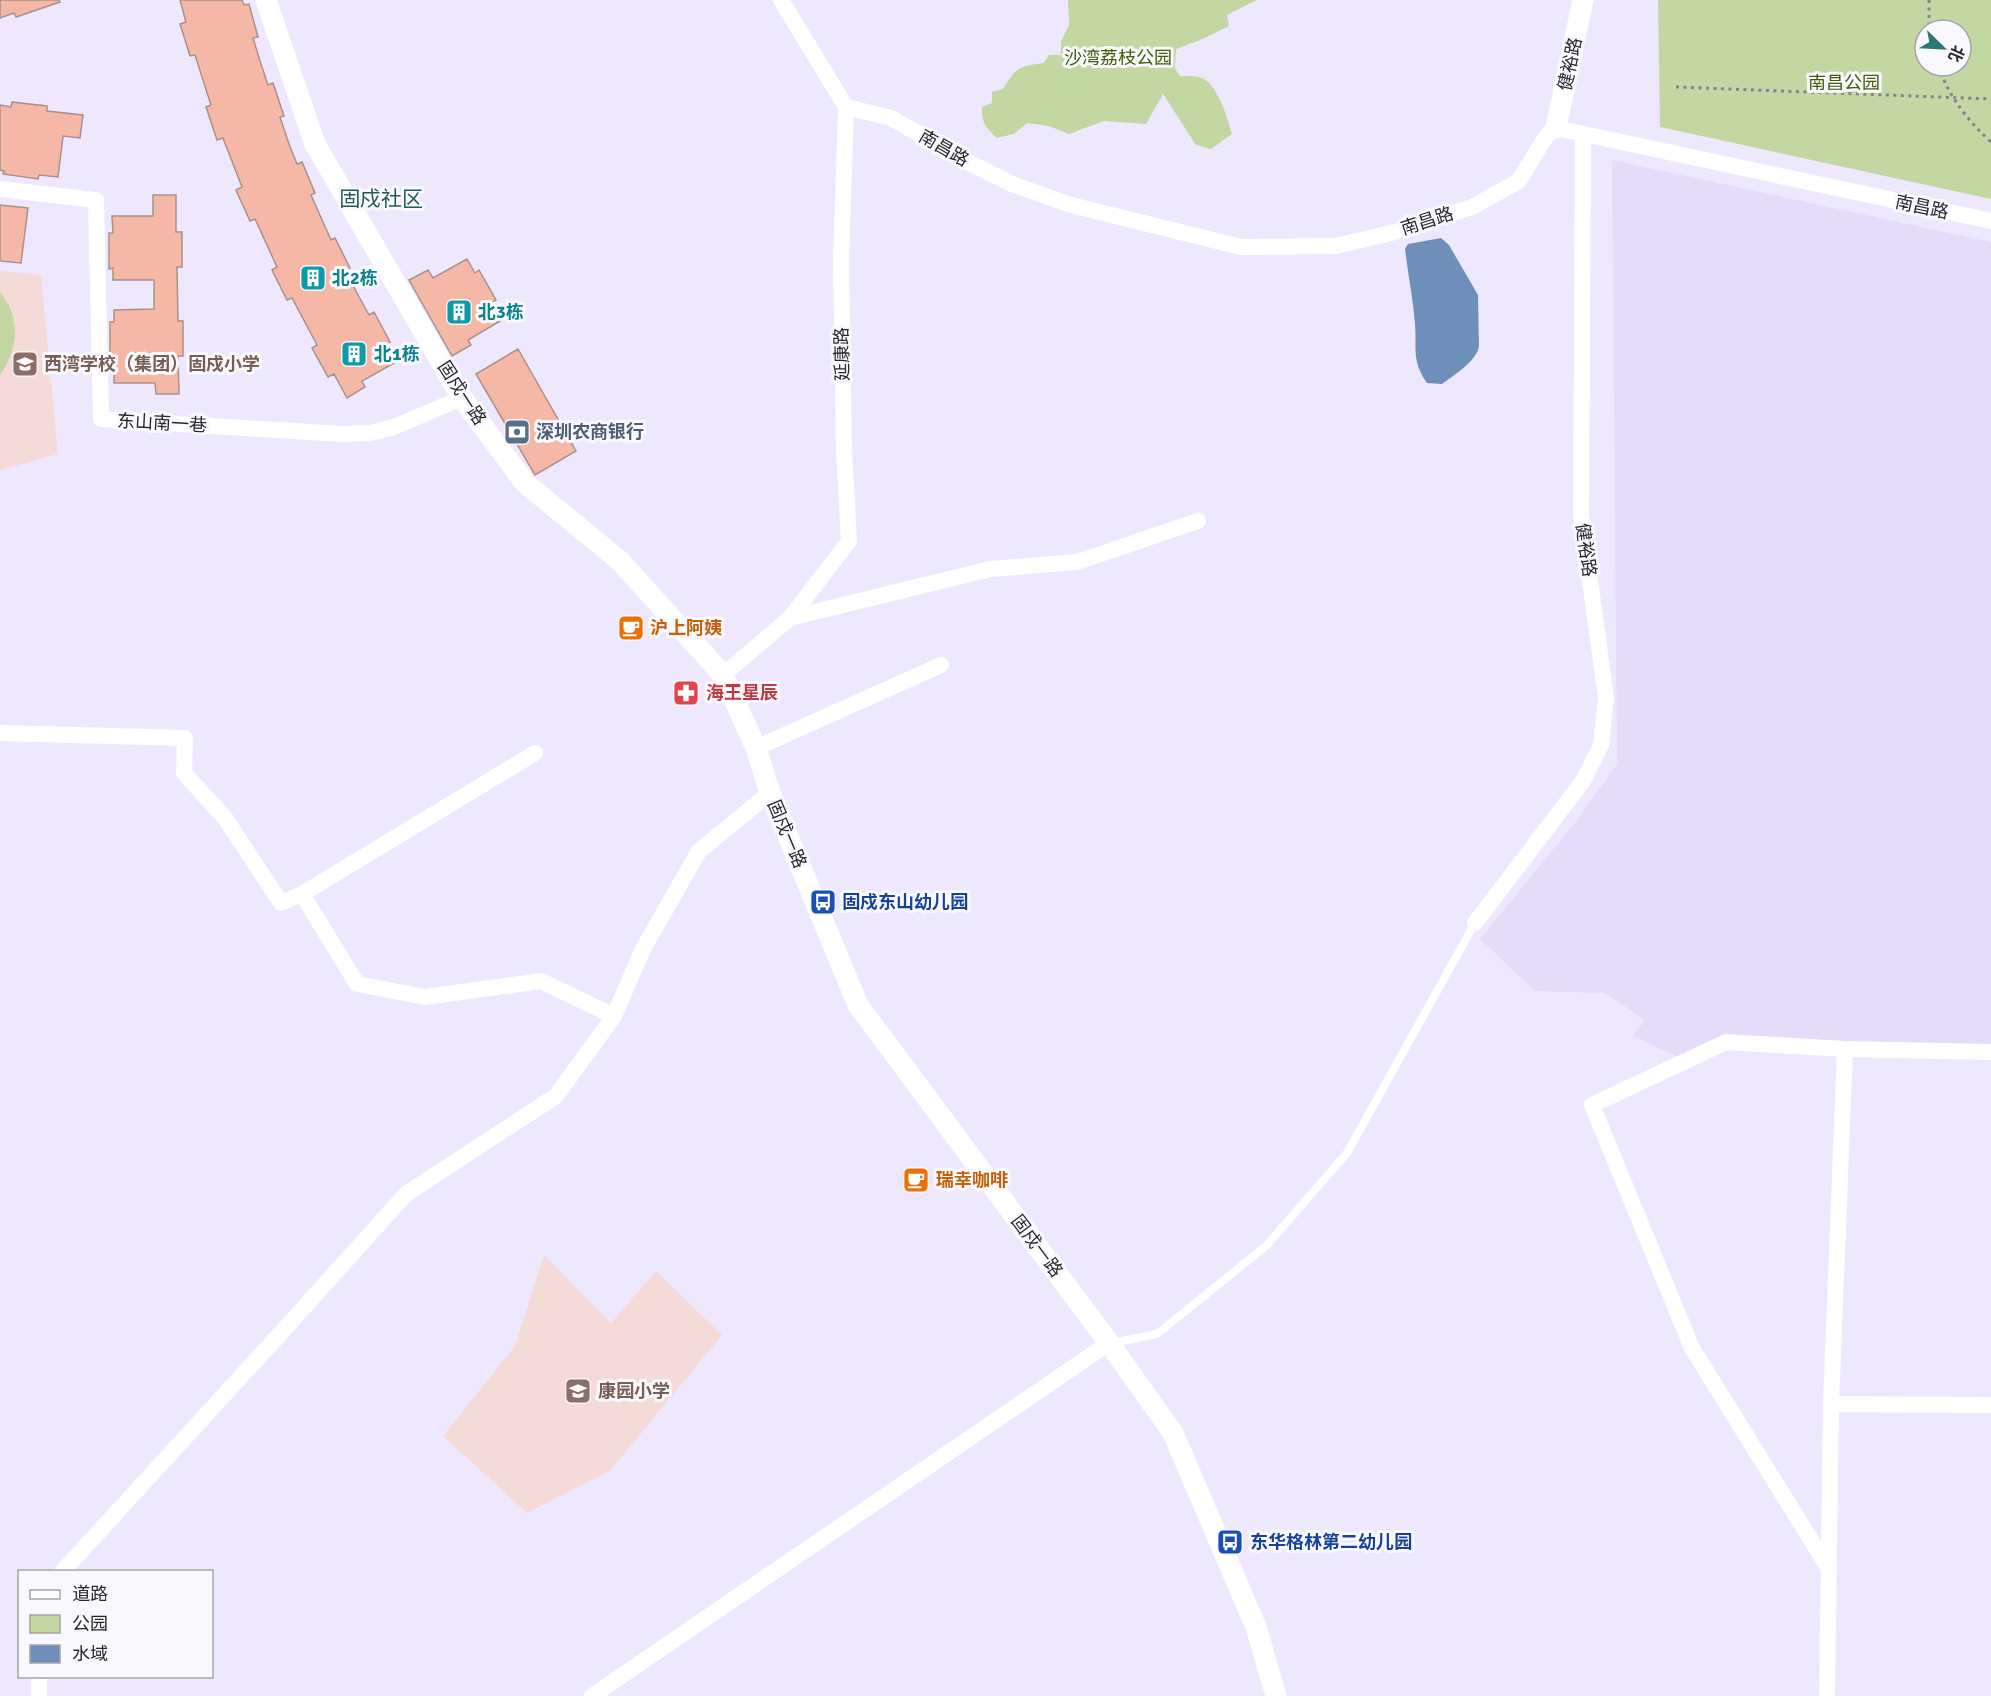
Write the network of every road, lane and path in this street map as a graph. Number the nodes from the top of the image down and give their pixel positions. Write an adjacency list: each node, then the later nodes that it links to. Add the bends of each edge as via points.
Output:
1 (266, 0): 16 (street, 固戍一路, via 315,144)
2 (781, 0): 10 (street)
3 (1583, 0): 11 (street, 健裕路)
4 (1929, 0): 5 (path)
5 (1929, 18)
6 (1943, 78): 8 (path)
7 (1676, 87): 8 (path)
8 (1952, 97): 9 (path); 13 (path)
9 (1991, 99)
10 (846, 107): 11 (street, 南昌路, via 891,118 1012,184 1071,205 1241,247 1336,246 1472,207 1519,181); 18 (street, 延康路, via 841,262 849,541)
11 (1556, 128): 12 (street, 南昌路)
12 (1583, 134): 15 (street, 南昌路); 26 (street, 健裕路, via 1581,514 1606,698 1601,745 1583,781)
13 (1991, 142)
14 (0, 189): 16 (street, 东山南一巷, via 96,200 101,419 371,433)
15 (1991, 221)
16 (462, 398): 20 (street, 固戍一路, via 525,483 620,561)
17 (1198, 521): 18 (street, via 1077,562 990,569)
18 (790, 618): 20 (street, 延康路)
19 (941, 665): 22 (street)
20 (723, 675): 22 (street, 固戍一路)
21 (0, 733): 25 (street, via 185,738 184,773 225,818 281,903)
22 (756, 748): 24 (street, 固戍一路)
23 (535, 753): 25 (street)
24 (770, 794): 27 (street, via 699,851 643,949); 30 (street, 固戍一路, via 858,1005)
25 (302, 894): 27 (street, via 357,984 425,997 541,981)
26 (1475, 923): 30 (lane, via 1347,1153 1274,1238 1157,1334)
27 (614, 1016): 34 (street, via 556,1096 406,1194)
28 (1845, 1049): 29 (street); 31 (street); 33 (street, via 1726,1042 1592,1105 1692,1348)
29 (1991, 1052)
30 (1109, 1343): 37 (street); 38 (street, 固戍一路, via 1173,1433 1256,1627)
31 (1831, 1404): 32 (street); 33 (street)
32 (1991, 1405)
33 (1829, 1569): 39 (street)
34 (64, 1570)
35 (39, 1678): 36 (street)
36 (39, 1696)
37 (592, 1696)
38 (1276, 1696)
39 (1827, 1696)

